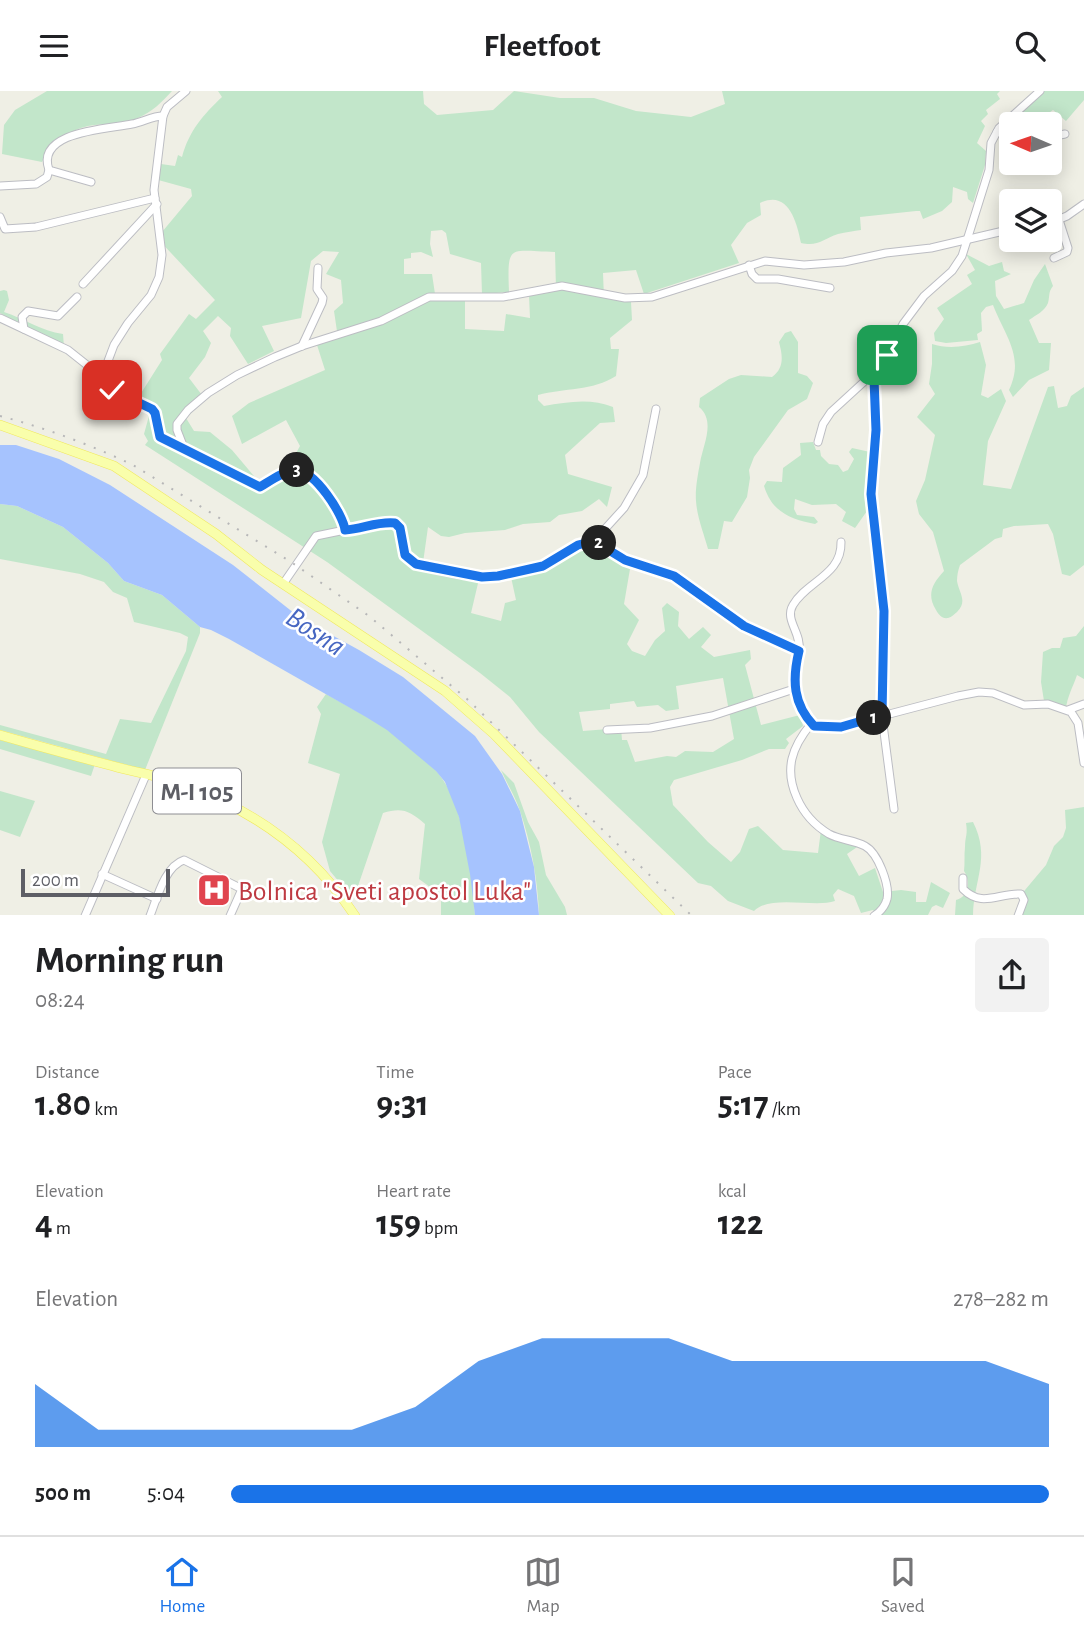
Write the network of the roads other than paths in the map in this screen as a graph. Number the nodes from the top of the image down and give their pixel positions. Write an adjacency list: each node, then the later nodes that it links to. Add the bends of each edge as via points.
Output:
1 (186, 91): 3 (street)
2 (1040, 91): 4 (street)
3 (163, 116): 7 (street, via 76,134 48,152); 10 (street)
4 (997, 132): 16 (street)
5 (1065, 134): 6 (street)
6 (1062, 135)
7 (49, 170): 8 (street); 9 (street, via 40,182)
8 (91, 182)
9 (0, 186)
10 (156, 201): 12 (street, via 27,228 5,229); 20 (street); 27 (street, via 162,255 159,277 114,345)
11 (1084, 204): 13 (street)
12 (0, 217)
13 (1062, 218)
14 (1062, 229): 17 (street, via 1067,252)
15 (999, 232): 16 (street)
16 (968, 240): 18 (street, via 815,265 765,261); 26 (street, via 957,265 902,324)
17 (1054, 258)
18 (749, 265): 21 (street, via 757,279); 25 (street, via 639,299 562,286 503,297 429,297 381,321)
19 (318, 268): 25 (street, via 317,289 323,299)
20 (83, 284)
21 (830, 288)
22 (77, 297): 24 (street, via 58,316 28,311 22,317)
23 (0, 317): 24 (street)
24 (24, 329): 27 (street, via 68,350)
25 (302, 345): 31 (street, via 237,375 188,410 177,424)
26 (875, 376): 30 (street, via 831,412); 42 (street, via 872,502 884,611)
27 (102, 377): 31 (street, via 112,390 152,409 160,437)
28 (656, 409): 33 (street, via 643,475 624,508)
29 (0, 425): 35 (main road, via 114,466)
30 (818, 442)
31 (184, 448): 32 (street, via 260,487 290,471 303,472 324,492)
32 (345, 530): 33 (street, via 395,523 405,555 416,564 482,577 543,566); 35 (street, via 316,536)
33 (594, 541): 38 (street, via 632,563 674,576 744,626)
34 (841, 542): 37 (street, via 837,563 794,603)
35 (284, 584): 56 (main road, via 453,698 494,734)
36 (781, 616): 37 (street)
37 (791, 621): 38 (street, via 799,636)
38 (799, 651): 39 (street)
39 (794, 689): 43 (street); 44 (street, via 712,716)
40 (1084, 704): 41 (street)
41 (1068, 710): 42 (street, via 1024,705 986,692); 46 (street, via 1078,723)
42 (882, 715): 43 (street, via 841,727); 48 (street)
43 (811, 724): 57 (street, via 792,757 791,783 812,821 832,835 865,846 874,856 887,893 884,907)
44 (607, 730)
45 (0, 735): 47 (main road, M-I 105)
46 (1084, 763)
47 (146, 775): 49 (street); 55 (main road, M-I 105, via 204,793 261,821 325,875)
48 (894, 809)
49 (102, 874): 51 (street); 52 (street)
50 (963, 878): 58 (street, via 963,890 971,898 1021,894 1024,900)
51 (157, 899): 53 (street); 54 (street, via 171,870 184,860 242,889)
52 (85, 915)
53 (150, 915)
54 (230, 915)
55 (355, 915)
56 (670, 915)
57 (874, 915)
58 (1018, 915)

